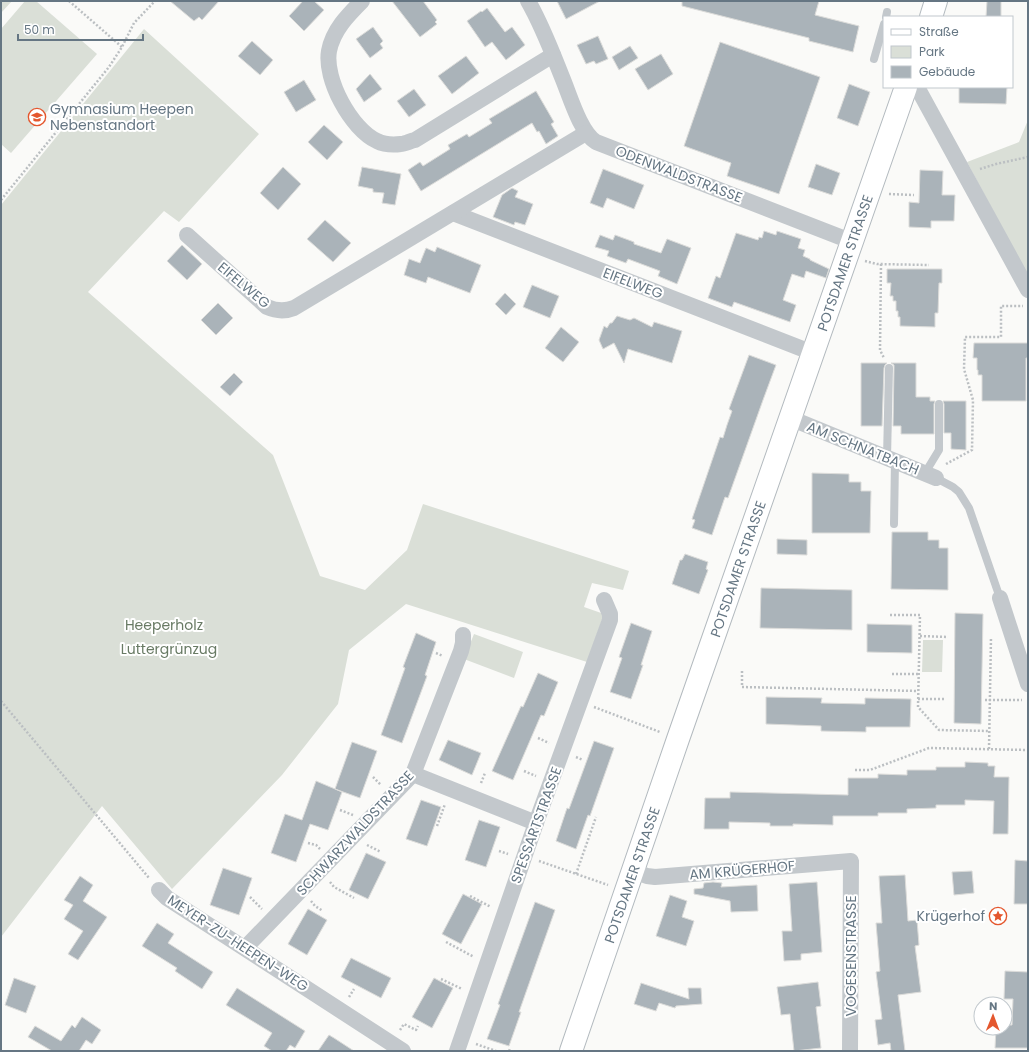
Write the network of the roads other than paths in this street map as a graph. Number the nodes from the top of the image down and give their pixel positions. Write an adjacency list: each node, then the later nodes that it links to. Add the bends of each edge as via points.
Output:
1 (362, 1): 6 (street, via 336,31 328,63 330,78 347,112 359,127 378,142 401,144 415,140)
2 (528, 1): 6 (street, ODENWALDSTRASSE)
3 (936, 1): 4 (street)
4 (931, 16)
5 (883, 28): 7 (lane)
6 (553, 55): 10 (street, ODENWALDSTRASSE)
7 (874, 59)
8 (906, 88): 13 (street, POTSDAMER STRASSE)
9 (918, 88): 14 (street)
10 (586, 132): 11 (street, EIFELWEG); 13 (street, ODENWALDSTRASSE, via 596,142)
11 (453, 213): 12 (street, EIFELWEG, via 294,308 282,311 267,306); 15 (street, EIFELWEG)
12 (187, 235)
13 (850, 248): 15 (street, POTSDAMER STRASSE)
14 (1028, 290)
15 (813, 353): 18 (street, POTSDAMER STRASSE)
16 (889, 368): 19 (lane)
17 (939, 404): 20 (lane, via 939,450)
18 (790, 418): 19 (street, AM SCHNATBACH); 29 (street, POTSDAMER STRASSE)
19 (891, 459): 20 (street, AM SCHNATBACH); 21 (lane)
20 (930, 476): 22 (lane, via 953,487 969,508)
21 (894, 524)
22 (1000, 598): 25 (street)
23 (604, 600): 27 (street, SPESSARTSTRASSE, via 610,620)
24 (463, 635): 26 (street, SCHWARZWALDSTRASSE, via 461,651)
25 (1028, 684)
26 (413, 774): 27 (street); 31 (street, SCHWARZWALDSTRASSE)
27 (536, 823): 32 (street, SPESSARTSTRASSE)
28 (851, 861): 29 (street, AM KRÜGERHOF, via 655,877); 35 (street, VOGESENSTRASSE)
29 (633, 871): 34 (street, POTSDAMER STRASSE)
30 (159, 890): 31 (street, MEYER-ZU-HEEPEN-WEG, via 167,898)
31 (245, 948): 33 (street, MEYER-ZU-HEEPEN-WEG)
32 (459, 1045)
33 (403, 1051)
34 (571, 1051)
35 (850, 1051)

